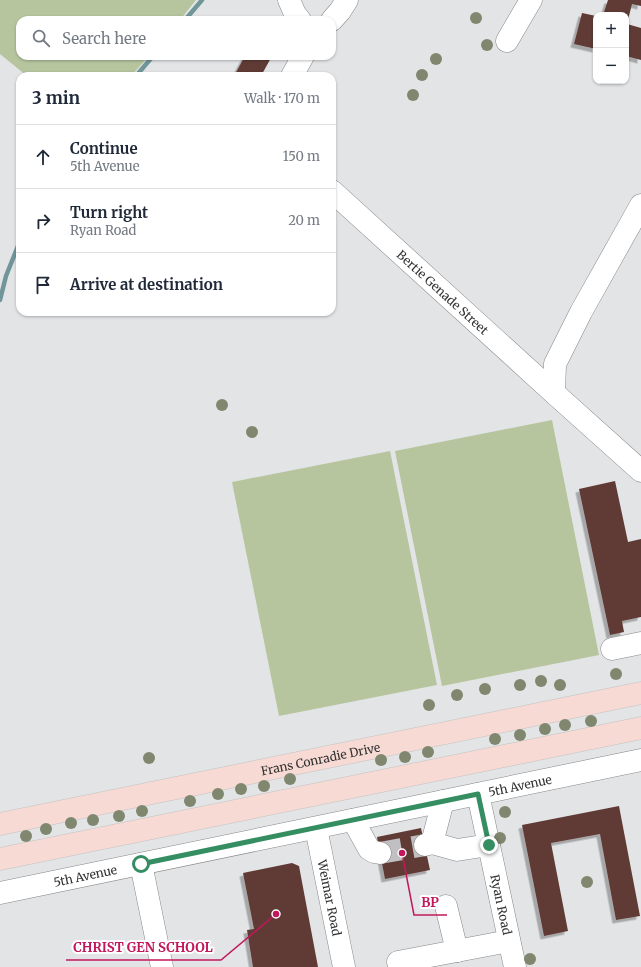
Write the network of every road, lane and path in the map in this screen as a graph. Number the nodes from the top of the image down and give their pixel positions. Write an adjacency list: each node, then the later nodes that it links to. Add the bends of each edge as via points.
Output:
1 (289, 0): 4 (street)
2 (347, 0): 5 (street)
3 (531, 0): 6 (street)
4 (297, 16)
5 (336, 16)
6 (507, 41)
7 (301, 60): 8 (street)
8 (294, 72)
9 (336, 195): 11 (street, Bertie Genade Street)
10 (641, 205): 11 (street, via 555,364)
11 (554, 393): 12 (street, Bertie Genade Street)
12 (641, 471)
13 (641, 642): 14 (street)
14 (612, 649)
15 (641, 693): 21 (main road, Frans Conradie Drive)
16 (641, 728): 25 (main road)
17 (641, 760): 18 (street, 5th Avenue)
18 (478, 794): 19 (street, 5th Avenue); 23 (street, Ryan Road)
19 (443, 801): 20 (street, 5th Avenue); 23 (street, via 429,844 456,850)
20 (353, 820): 22 (street, 5th Avenue); 24 (street, via 369,849)
21 (0, 824)
22 (316, 828): 26 (street, 5th Avenue); 33 (street, Weimar Road)
23 (489, 845): 29 (street, Ryan Road)
24 (380, 853)
25 (0, 859)
26 (141, 864): 27 (street, 5th Avenue); 32 (street)
27 (0, 893)
28 (446, 906): 30 (street)
29 (509, 941): 30 (street); 34 (street, Ryan Road)
30 (456, 951): 31 (street)
31 (398, 962)
32 (162, 967)
33 (344, 967)
34 (514, 967)

